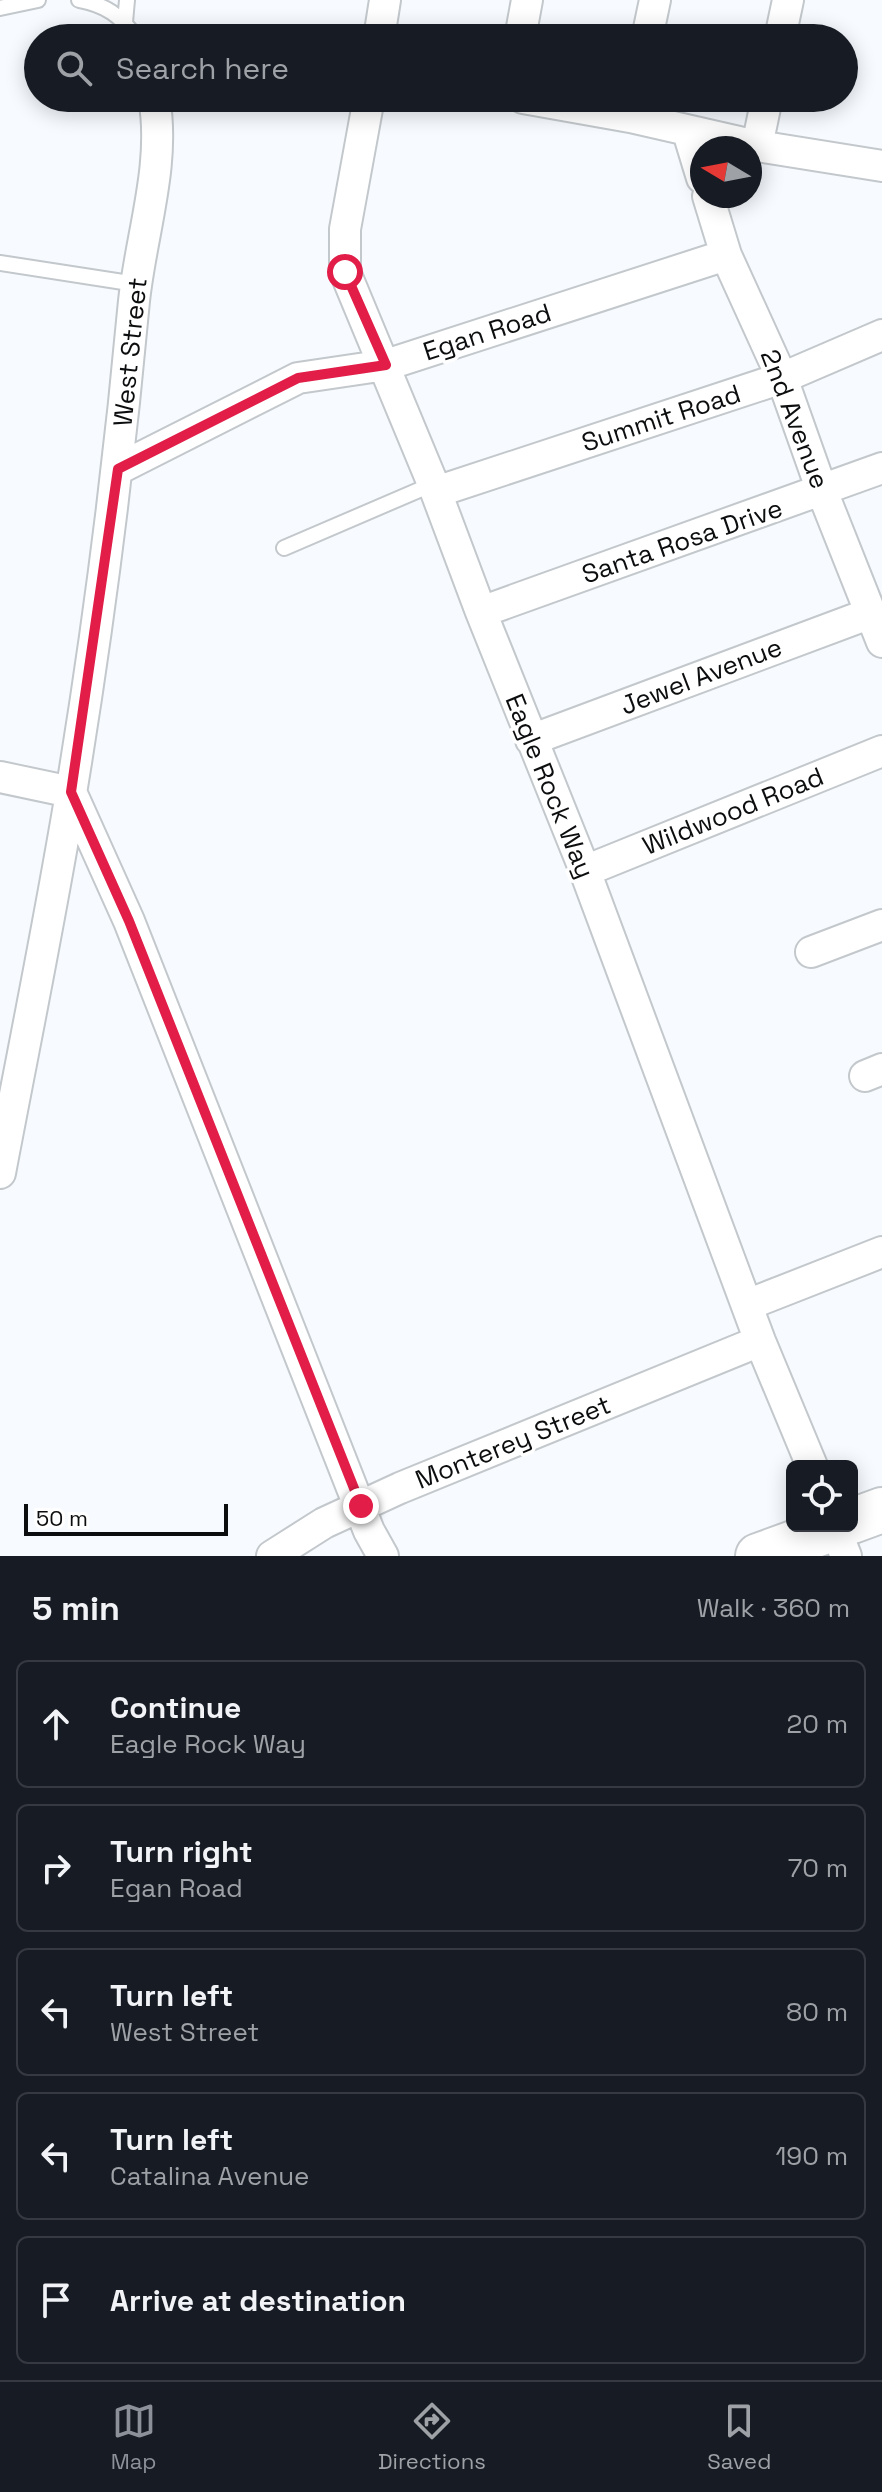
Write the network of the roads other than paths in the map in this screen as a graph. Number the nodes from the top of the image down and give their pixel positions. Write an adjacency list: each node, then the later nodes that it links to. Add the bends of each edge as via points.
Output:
1 (38, 0): 8 (lane)
2 (79, 0): 9 (lane, via 101,4)
3 (127, 0): 9 (lane)
4 (385, 0): 10 (street)
5 (527, 0): 11 (street)
6 (655, 0): 12 (street)
7 (788, 0): 13 (street)
8 (0, 8)
9 (125, 22)
10 (381, 24)
11 (523, 24)
12 (650, 24)
13 (783, 24)
14 (157, 112): 27 (street, West Street, via 155,168)
15 (366, 112): 29 (street, Eagle Rock Way, via 345,229 345,272)
16 (641, 112): 18 (street)
17 (764, 112): 20 (street)
18 (688, 132): 19 (street); 21 (street)
19 (708, 136)
20 (759, 136)
21 (690, 139)
22 (762, 147): 23 (street)
23 (882, 166)
24 (712, 208): 25 (street, 2nd Avenue)
25 (726, 255): 29 (street, Egan Road); 30 (street, 2nd Avenue)
26 (0, 263): 27 (lane)
27 (136, 284): 32 (street, West Street)
28 (882, 335): 30 (street, Summit Road)
29 (386, 365): 32 (street, Egan Road, via 298,378); 33 (street, Eagle Rock Way)
30 (782, 378): 33 (street, Summit Road); 34 (street, 2nd Avenue)
31 (882, 468): 34 (street, Santa Rosa Drive)
32 (118, 469): 42 (street, West Street)
33 (435, 488): 35 (lane); 36 (street, Eagle Rock Way)
34 (822, 491): 36 (street, Santa Rosa Drive); 37 (street, 2nd Avenue)
35 (284, 548)
36 (481, 612): 39 (street, Eagle Rock Way)
37 (871, 613): 38 (street, 2nd Avenue); 39 (street, Jewel Avenue)
38 (882, 642)
39 (531, 740): 43 (street, Eagle Rock Way)
40 (882, 751): 43 (street, Wildwood Road)
41 (0, 777): 42 (street)
42 (71, 792): 46 (street, West Street); 51 (street, via 129,921)
43 (585, 871): 48 (street, Eagle Rock Way)
44 (882, 925): 45 (street)
45 (811, 952)
46 (0, 1173)
47 (882, 1252): 48 (street)
48 (747, 1305): 49 (street, Eagle Rock Way)
49 (760, 1341): 50 (street, Eagle Rock Way); 51 (street, Monterey Street)
50 (810, 1460)
51 (361, 1506): 55 (street, Monterey Street); 56 (street)
52 (882, 1510): 53 (highway)
53 (858, 1522)
54 (838, 1532): 57 (highway)
55 (272, 1556)
56 (383, 1556)
57 (758, 1556)

